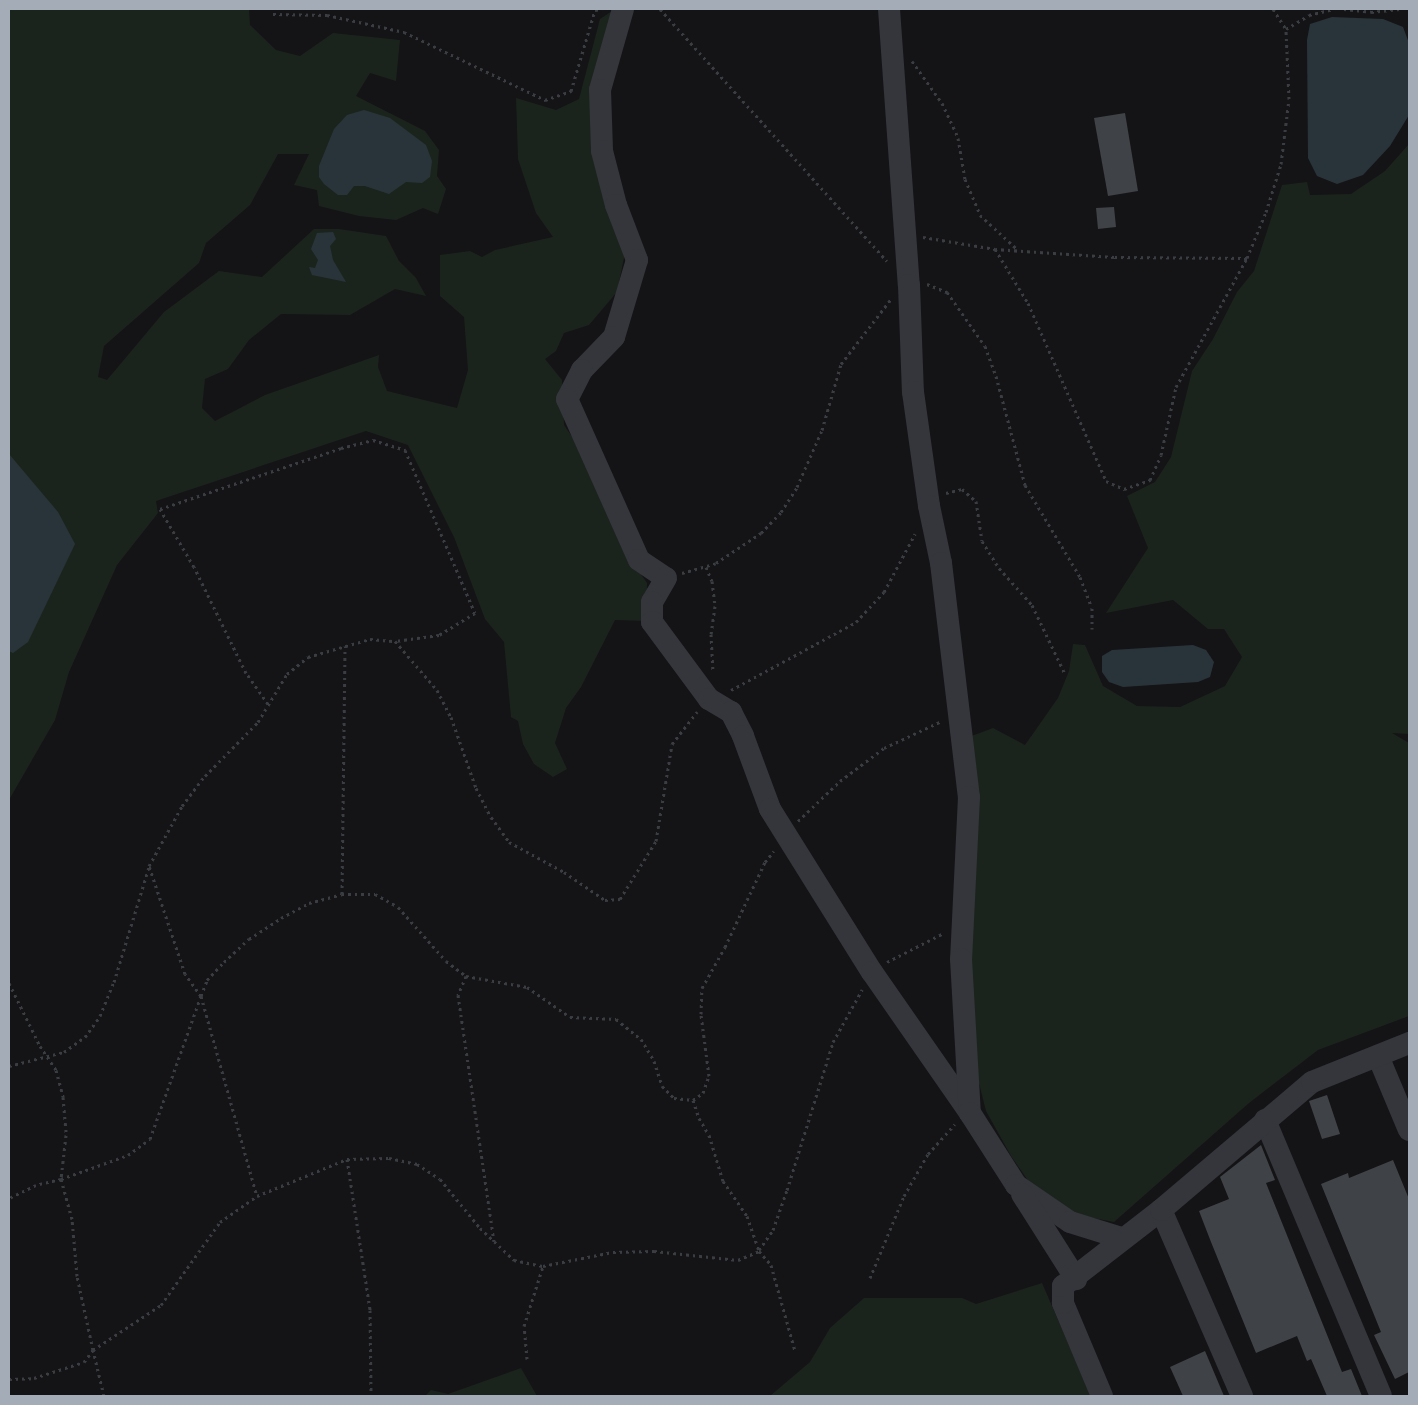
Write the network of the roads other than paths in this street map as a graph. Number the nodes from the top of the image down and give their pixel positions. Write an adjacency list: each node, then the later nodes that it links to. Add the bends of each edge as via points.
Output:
1 (623, 9): 5 (street, via 600,90 602,151 616,205 637,260 614,337 582,370 567,399 639,560 666,578 652,602 652,622 709,699 730,712 770,809 872,972)
2 (889, 9): 5 (street, via 909,285 913,392 929,506 941,563 969,797 961,958)
3 (1409, 1042): 4 (street)
4 (1378, 1056): 6 (street, via 1312,1082); 7 (street)
5 (970, 1113): 8 (street)
6 (1265, 1120): 9 (street); 14 (street)
7 (1409, 1130)
8 (1016, 1185): 10 (street, via 1070,1222); 11 (street)
9 (1161, 1210): 10 (street); 13 (street)
10 (1121, 1238): 11 (street)
11 (1076, 1279): 12 (street, via 1063,1286 1061,1294)
12 (1102, 1396)
13 (1242, 1396)
14 (1381, 1396)

